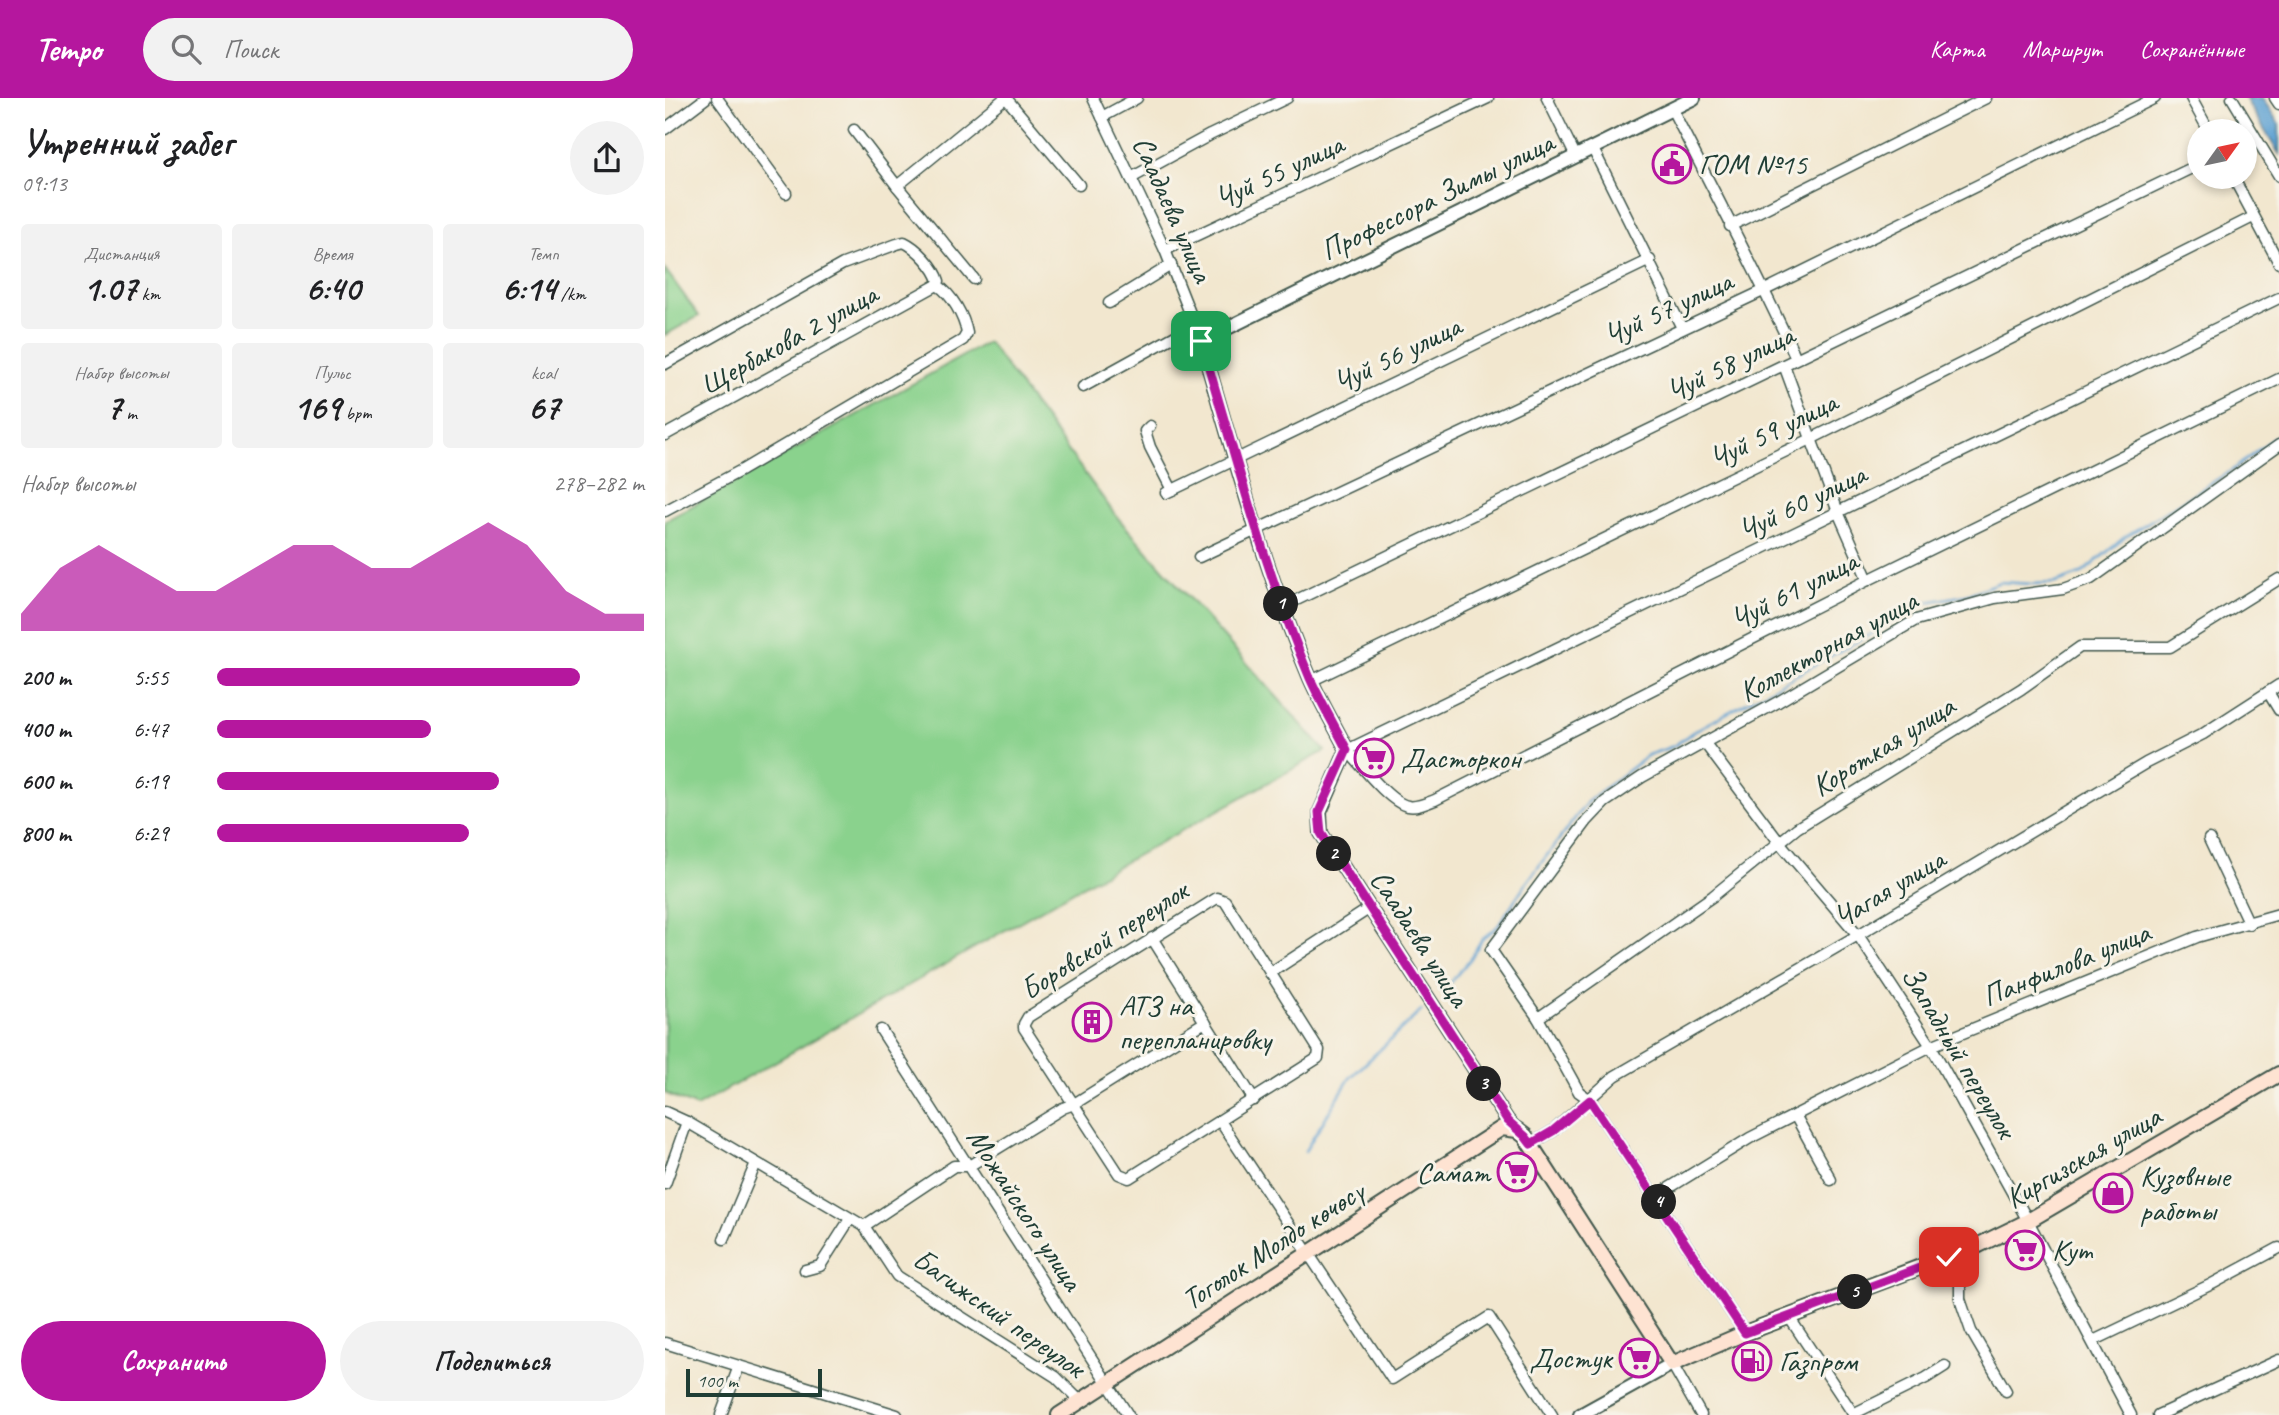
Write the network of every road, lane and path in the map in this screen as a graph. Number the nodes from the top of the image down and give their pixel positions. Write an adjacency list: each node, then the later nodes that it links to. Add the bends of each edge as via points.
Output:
1 (706, 98): 19 (street)
2 (717, 98): 29 (street)
3 (1005, 98): 26 (street); 27 (street)
4 (1093, 98): 17 (street, Саадаева улица)
5 (1137, 98): 17 (street)
6 (1287, 98): 25 (street)
7 (1488, 98): 32 (street, Чуй 55 улица)
8 (1547, 98): 22 (street)
9 (1694, 98): 16 (street, Профессора Зимы улица)
10 (1986, 98): 31 (street)
11 (2155, 98): 38 (street, Чуй 57 улица)
12 (2192, 98): 18 (street)
13 (2232, 98): 24 (street)
14 (2275, 98): 15 (street)
15 (2279, 104)
16 (1672, 109): 21 (street, Профессора Зимы улица); 31 (street)
17 (1102, 117): 25 (street, Саадаева улица)
18 (2203, 119)
19 (665, 129)
20 (854, 130): 27 (street)
21 (1593, 149): 22 (street, Профессора Зимы улица); 33 (street)
22 (1576, 157): 43 (street, Профессора Зимы улица)
23 (2187, 170): 44 (street, Чуй 58 улица)
24 (2279, 176)
25 (1131, 178): 32 (street, Саадаева улица)
26 (1079, 185)
27 (897, 186): 36 (street)
28 (2239, 189): 30 (street)
29 (786, 193)
30 (2253, 217): 34 (street); 51 (street, Чуй 59 улица)
31 (1730, 226): 38 (street)
32 (1165, 250): 35 (street, Саадаева улица)
33 (1650, 260): 42 (street); 53 (street, Чуй 56 улица)
34 (2279, 263)
35 (1171, 265): 40 (street); 41 (street, Саадаева улица)
36 (974, 279)
37 (937, 285): 45 (street, via 938,275 916,251 897,244 843,264); 50 (street, Щербакова 2 улица); 54 (street, via 952,300 965,326 963,340)
38 (1765, 290): 42 (street, Чуй 57 улица); 44 (street)
39 (2279, 298): 55 (street, Чуй 60 улица)
40 (1109, 303)
41 (1195, 326): 43 (street, Саадаева улица); 48 (street)
42 (1682, 328): 56 (street, Чуй 57 улица)
43 (1201, 341): 53 (street, Саадаева улица)
44 (1796, 359): 46 (street, Чуй 58 улица)
45 (665, 364)
46 (1783, 365): 51 (street); 60 (street, Чуй 58 улица)
47 (2279, 379): 59 (street, Чуй 61 улица)
48 (1083, 387)
49 (1150, 426): 53 (street, Чуй 56 улица, via 1145,431 1169,491)
50 (665, 435)
51 (1811, 439): 55 (street); 61 (street, Чуй 59 улица)
52 (2279, 444): 65 (street, Коллекторная улица, via 2091,579 1916,620)
53 (1235, 460): 56 (street, Саадаева улица)
54 (665, 511)
55 (1838, 512): 59 (street); 66 (street, Чуй 60 улица)
56 (1257, 530): 57 (street, Чуй 57 улица); 60 (street, Саадаева улица)
57 (1199, 557)
58 (2279, 579): 68 (street, Короткая улица, via 2170,646 2080,647)
59 (1868, 580): 66 (street, Чуй 61 улица, via 1435,800 1406,807 1381,788)
60 (1282, 607): 61 (street, Саадаева улица)
61 (1311, 681): 66 (street, Саадаева улица)
62 (2279, 685): 63 (street, Чагая улица)
63 (2268, 692): 64 (street); 72 (street, Чагая улица)
64 (2279, 710)
65 (1704, 742): 68 (street, Западный переулок); 75 (street, Коллекторная улица, via 1605,802 1491,950)
66 (1347, 750): 69 (street, Саадаева улица, via 1319,812 1321,833)
67 (2209, 839): 71 (street)
68 (1779, 842): 72 (street, Западный переулок); 75 (street, Короткая улица, via 1713,896)
69 (1370, 908): 74 (street); 87 (street, Саадаева улица)
70 (2279, 914): 71 (street, Панфилова улица)
71 (2249, 924): 78 (street, Панфилова улица, via 2197,937)
72 (1858, 935): 78 (street, Западный переулок); 81 (street, Чагая улица, via 1615,1076)
73 (1152, 938): 74 (street, Боровской переулок, via 1221,898); 76 (street); 82 (street, Боровской переулок, via 1025,1020 1024,1028)
74 (1271, 973): 80 (street, Боровской переулок, via 1319,1054 1316,1061)
75 (1538, 1018): 81 (street, via 1579,1092)
76 (1205, 1022): 80 (street); 82 (street)
77 (881, 1030): 90 (street, Можайского улица)
78 (1931, 1046): 84 (street, Панфилова улица); 95 (street, Западный переулок)
79 (2279, 1074): 95 (main road, Киргизская улица)
80 (1254, 1100): 85 (street, Боровской переулок)
81 (1590, 1100): 88 (street, Чагая улица); 93 (street)
82 (1074, 1104): 85 (street, Боровской переулок, via 1125,1178); 90 (street)
83 (665, 1112): 86 (street)
84 (1795, 1115): 91 (street); 93 (street, Панфилова улица)
85 (1220, 1121): 99 (street)
86 (687, 1122): 89 (street); 92 (street)
87 (1517, 1130): 88 (main road, Саадаева улица); 99 (main road, Тоголок Молдо көчөсү, via 1501,1128)
88 (1531, 1144): 107 (main road, Саадаева улица)
89 (756, 1163): 94 (street); 97 (street)
90 (969, 1166): 96 (street, via 954,1167); 110 (street, Можайского улица)
91 (1831, 1180)
92 (665, 1184)
93 (1656, 1196): 103 (street)
94 (850, 1219): 96 (street); 101 (street, via 820,1266)
95 (2028, 1220): 100 (main road, Киргизская улица); 104 (street, Западный переулок)
96 (864, 1226): 112 (street, Багижский переулок, via 897,1276 1056,1377)
97 (724, 1239)
98 (2279, 1248): 104 (street)
99 (1308, 1253): 110 (main road, Тоголок Молдо көчөсү); 117 (street, via 1392,1379 1489,1317)
100 (1949, 1257): 102 (main road, Киргизская улица); 111 (street, via 1971,1331)
101 (805, 1270)
102 (1789, 1317): 103 (main road, Киргизская улица); 120 (street)
103 (1745, 1333): 107 (main road, Киргизская улица)
104 (2093, 1341): 121 (street, Западный переулок)
105 (665, 1343): 108 (street)
106 (2279, 1360): 122 (street)
107 (1672, 1364): 118 (street); 119 (street, Саадаева улица)
108 (739, 1366): 113 (street); 114 (street)
109 (1945, 1366): 120 (street)
110 (1108, 1383): 112 (main road, Тоголок Молдо көчөсү); 116 (street, Можайского улица)
111 (2006, 1391)
112 (1080, 1401): 115 (main road, Тоголок Молдо көчөсү)
113 (721, 1415)
114 (897, 1415)
115 (1059, 1415)
116 (1128, 1415)
117 (1552, 1415)
118 (1580, 1415)
119 (1701, 1415)
120 (1854, 1415)
121 (2131, 1415)
122 (2158, 1415)

